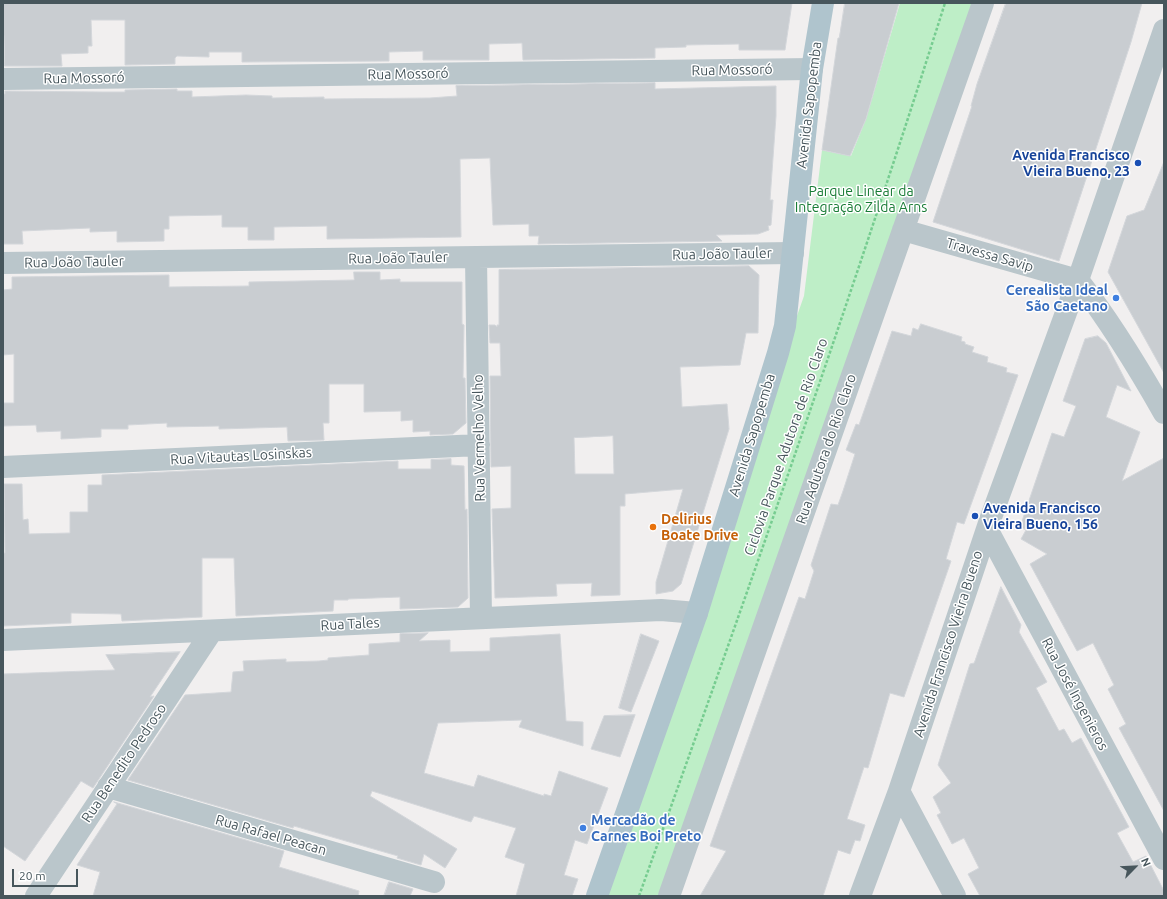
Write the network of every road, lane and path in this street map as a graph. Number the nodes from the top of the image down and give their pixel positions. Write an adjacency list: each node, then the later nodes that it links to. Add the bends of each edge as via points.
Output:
1 (823, 3): 5 (main road, Avenida Sapopemba)
2 (945, 3): 26 (path, Ciclovia Parque Adutora de Rio Claro, via 732,636)
3 (983, 3): 7 (street, Rua Adutora do Rio Claro)
4 (1164, 30): 11 (street, Avenida Francisco Vieira Bueno)
5 (812, 69): 6 (street, Rua Mossoró); 8 (main road, Avenida Sapopemba)
6 (3, 79)
7 (903, 230): 11 (street, Travessa Savip); 27 (street, Rua Adutora do Rio Claro)
8 (792, 253): 9 (street, Rua João Tauler); 16 (main road, Avenida Sapopemba, via 785,326 778,353)
9 (476, 257): 10 (street, Rua João Tauler); 13 (street, Rua Vermelho Velho)
10 (3, 263)
11 (1078, 280): 12 (street, via 1111,324); 15 (street, Avenida Francisco Vieira Bueno)
12 (1164, 413)
13 (479, 445): 14 (street, Rua Vitautas Losinskas); 17 (street, Rua Vermelho Velho)
14 (3, 467)
15 (987, 529): 21 (street, Avenida Francisco Vieira Bueno); 22 (street, Rua José Ingenieros)
16 (697, 613): 17 (street, Rua Tales, via 661,610); 25 (main road, Avenida Sapopemba)
17 (481, 618): 18 (street, Rua Tales)
18 (212, 631): 19 (street, Rua Tales); 20 (street, Rua Benedito Pedroso)
19 (3, 640)
20 (108, 787): 23 (street, Rua Rafael Peacan); 24 (street, Rua Benedito Pedroso)
21 (899, 791): 28 (street, Avenida Francisco Vieira Bueno); 29 (street)
22 (1164, 859)
23 (434, 882)
24 (36, 896)
25 (597, 896)
26 (639, 896)
27 (669, 896)
28 (860, 896)
29 (955, 896)

